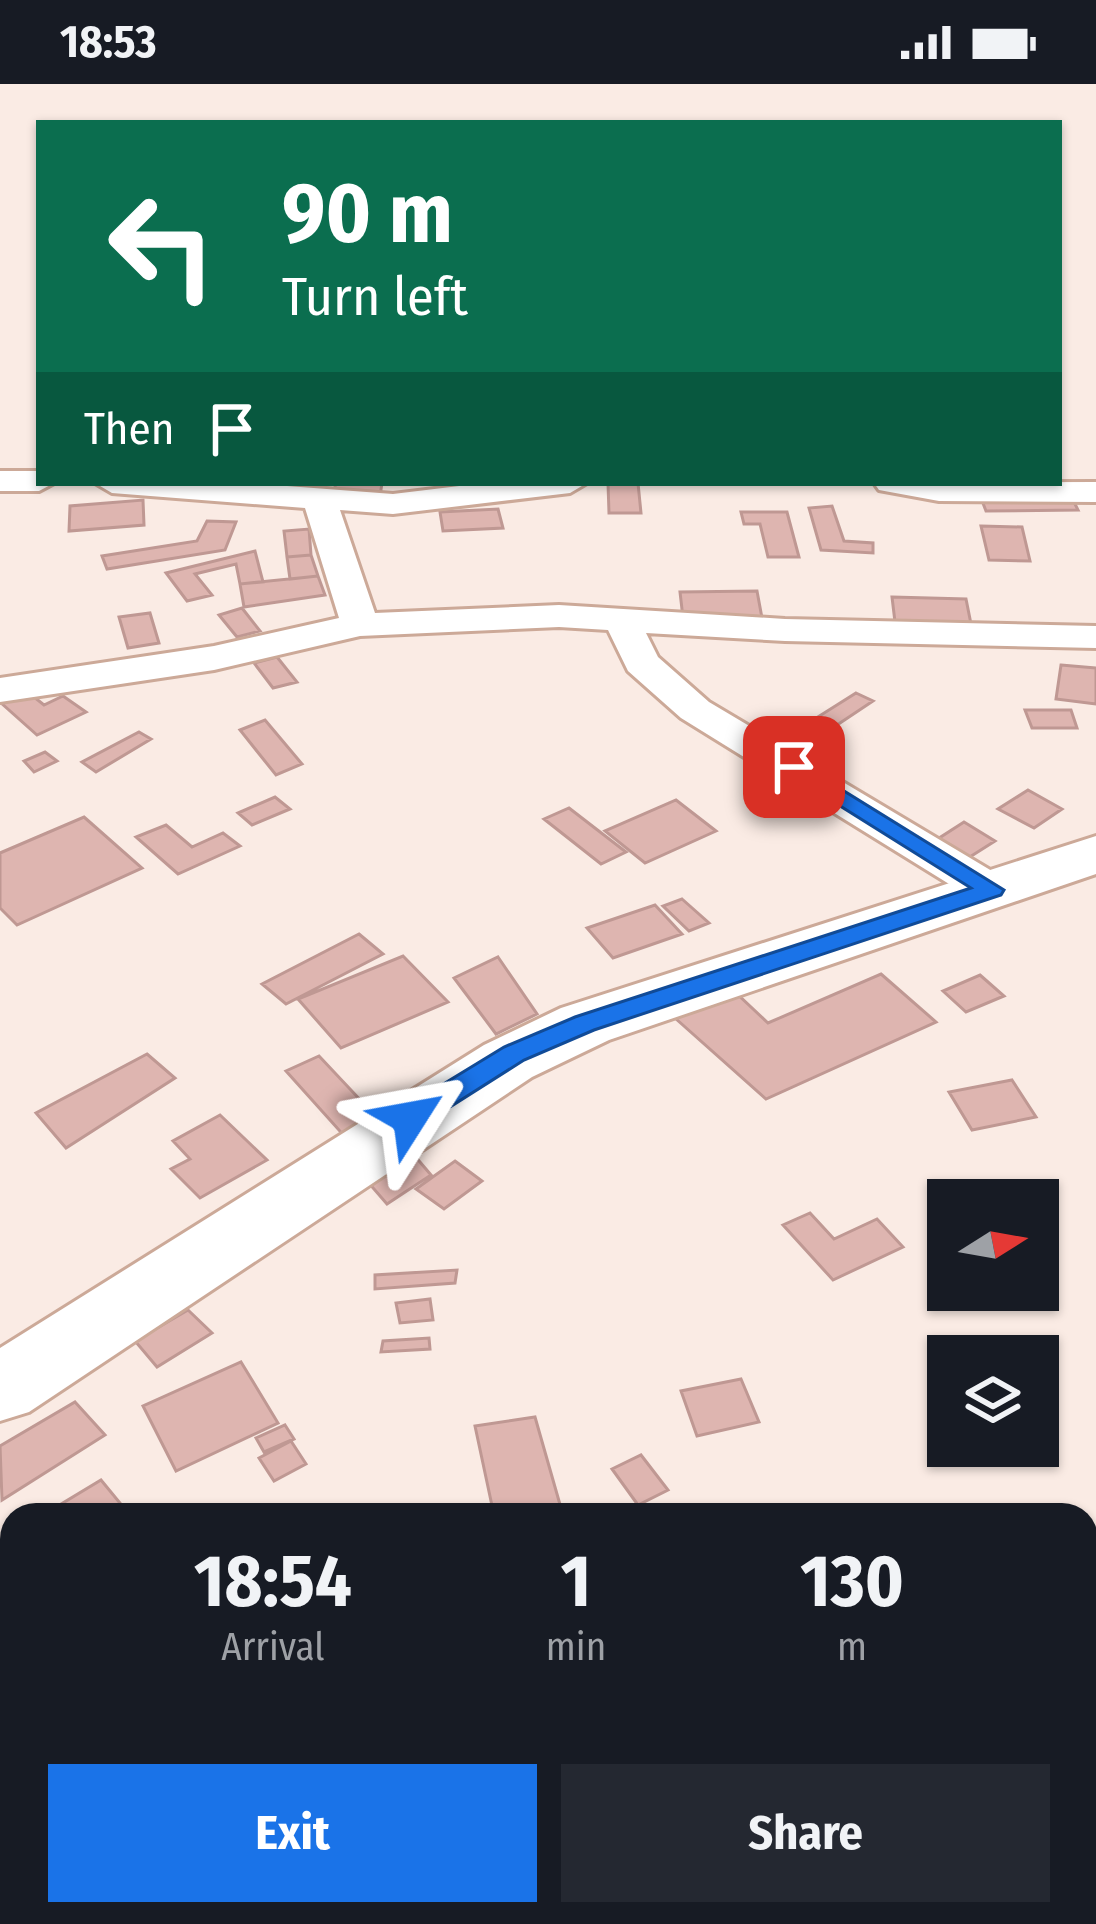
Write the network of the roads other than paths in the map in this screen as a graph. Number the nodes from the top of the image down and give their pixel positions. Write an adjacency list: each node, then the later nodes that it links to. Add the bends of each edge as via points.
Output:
1 (0, 481): 2 (street)
2 (36, 481)
3 (147, 486): 7 (street)
4 (544, 486): 7 (street, via 393,504)
5 (909, 486): 6 (street)
6 (1096, 492)
7 (320, 501): 9 (street)
8 (621, 619): 9 (street); 10 (street); 13 (street, via 642,663 695,710)
9 (360, 626): 11 (street)
10 (1096, 637)
11 (0, 690)
12 (1096, 854): 13 (main road)
13 (992, 890): 14 (main road, via 514,1054)
14 (0, 1389)

